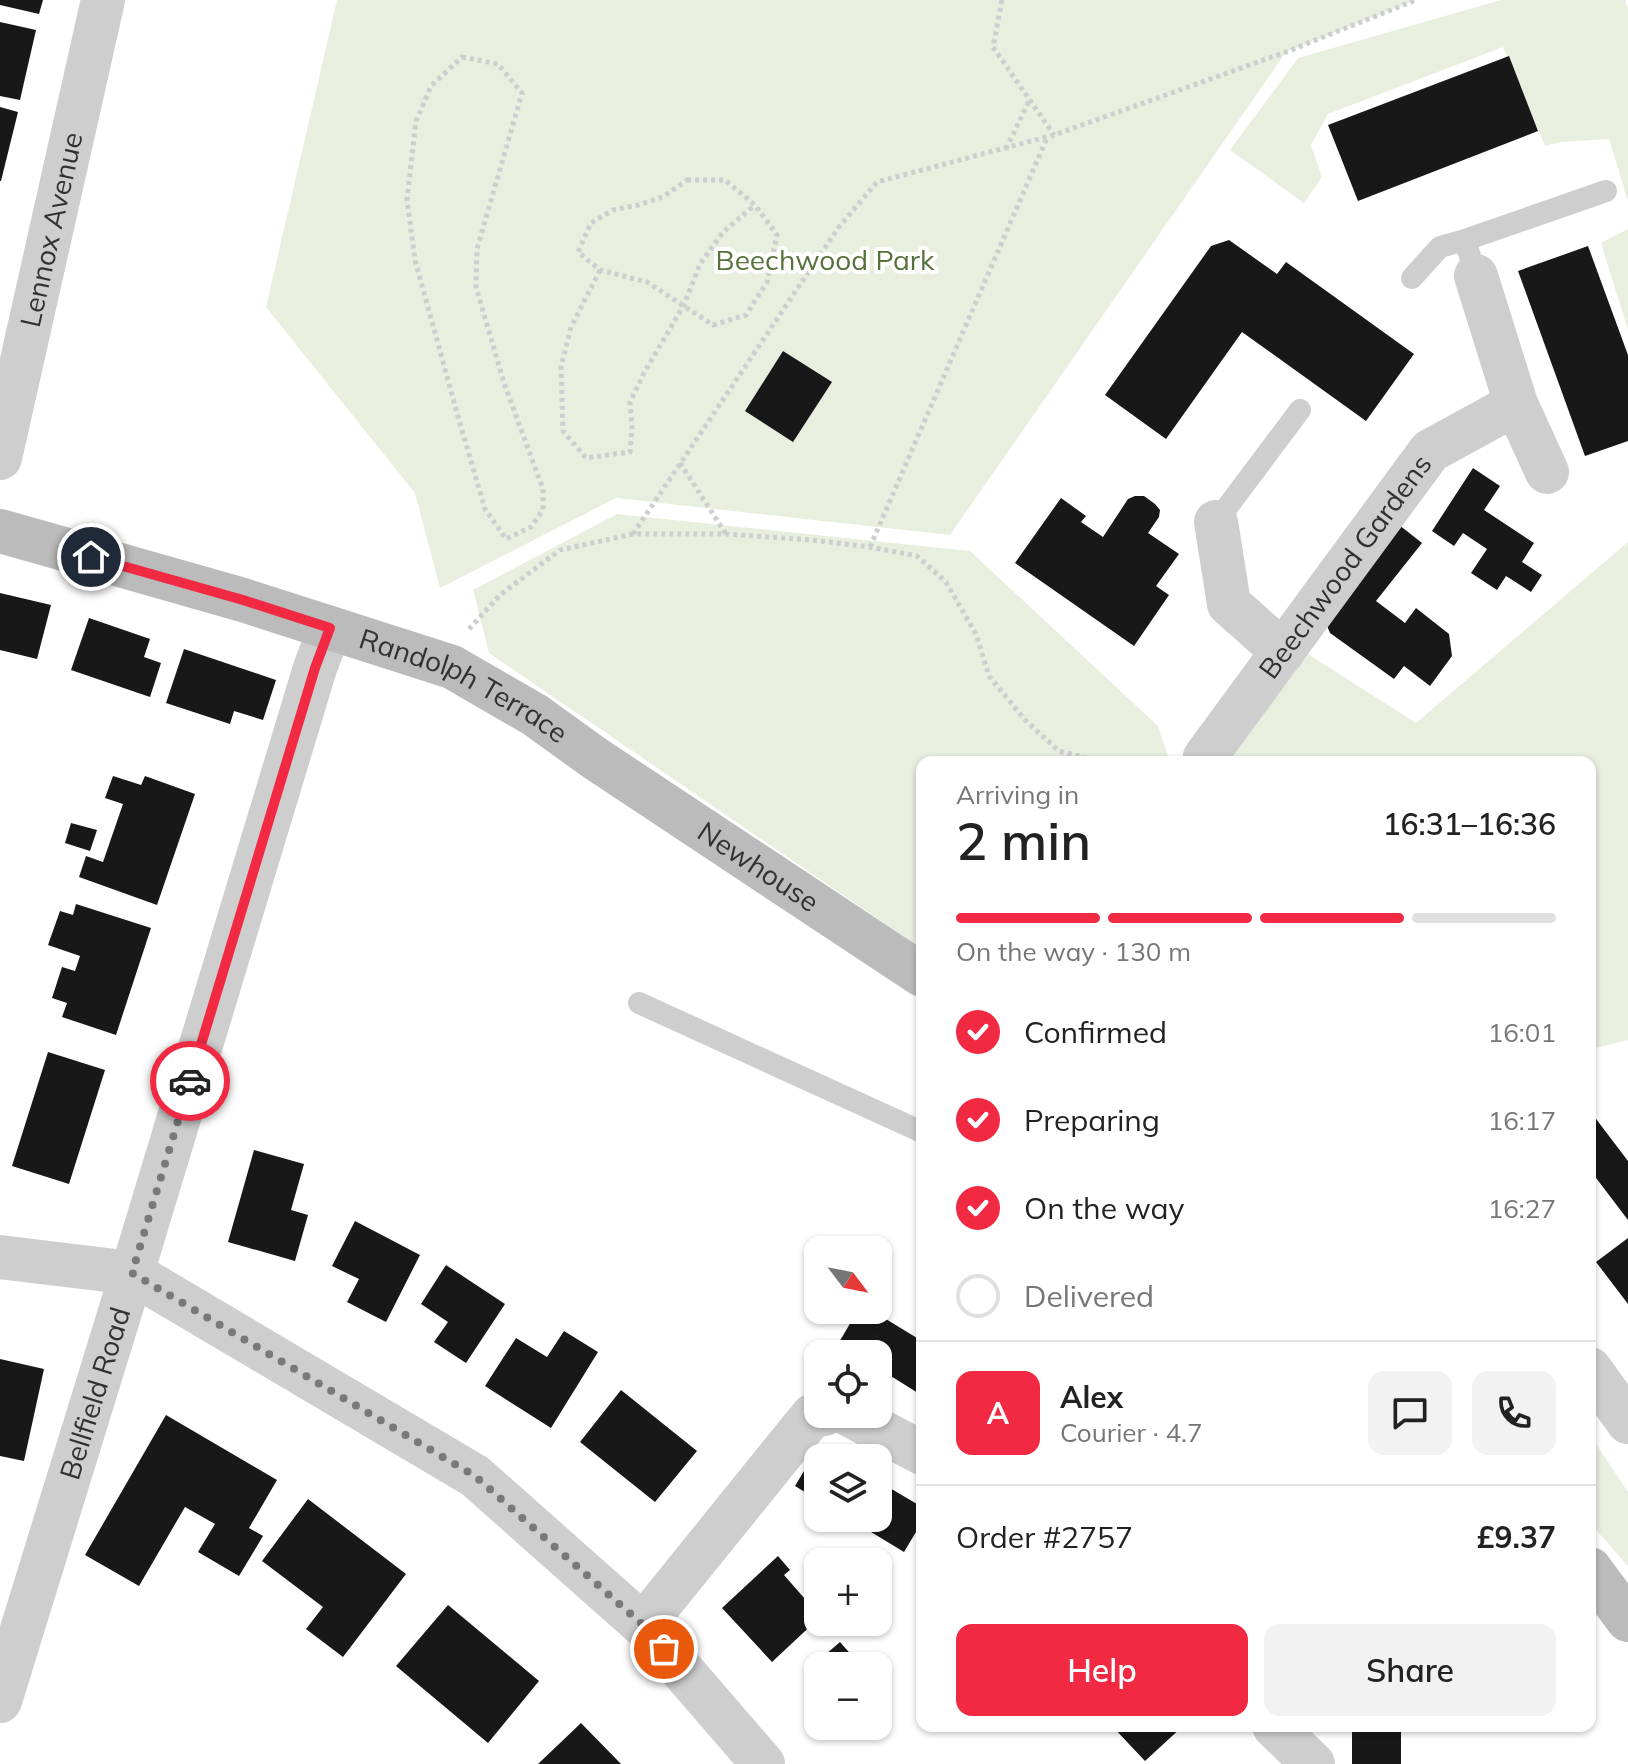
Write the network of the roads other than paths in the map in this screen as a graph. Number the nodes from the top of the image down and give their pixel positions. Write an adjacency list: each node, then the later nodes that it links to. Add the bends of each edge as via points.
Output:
1 (103, 0): 7 (street, Lennox Avenue)
2 (1606, 191): 3 (lane)
3 (1470, 258): 4 (lane, via 1440,247); 5 (street)
4 (1412, 278)
5 (1516, 404): 8 (street); 12 (street, Beechwood Gardens, via 1430,451)
6 (1300, 410): 9 (lane)
7 (0, 458)
8 (1547, 472)
9 (1216, 522): 12 (street, via 1229,604)
10 (0, 531): 11 (main road, Randolph Terrace)
11 (330, 628): 14 (main road, Randolph Terrace, via 452,667 535,715); 19 (street, Bellfield Road)
12 (1283, 652): 13 (street, Beechwood Gardens)
13 (1206, 756)
14 (596, 759): 15 (main road, Newhouse)
15 (916, 971)
16 (639, 1003): 17 (lane)
17 (916, 1129)
18 (0, 1257): 19 (street)
19 (132, 1273): 27 (street, via 475,1476); 28 (street, Bellfield Road)
20 (1596, 1377): 21 (street)
21 (1628, 1422)
22 (804, 1426): 27 (street)
23 (875, 1428): 24 (street)
24 (916, 1450)
25 (1596, 1577): 26 (main road)
26 (1628, 1620)
27 (643, 1625): 30 (street)
28 (0, 1701)
29 (1280, 1732): 31 (street)
30 (763, 1764)
31 (1313, 1764)

